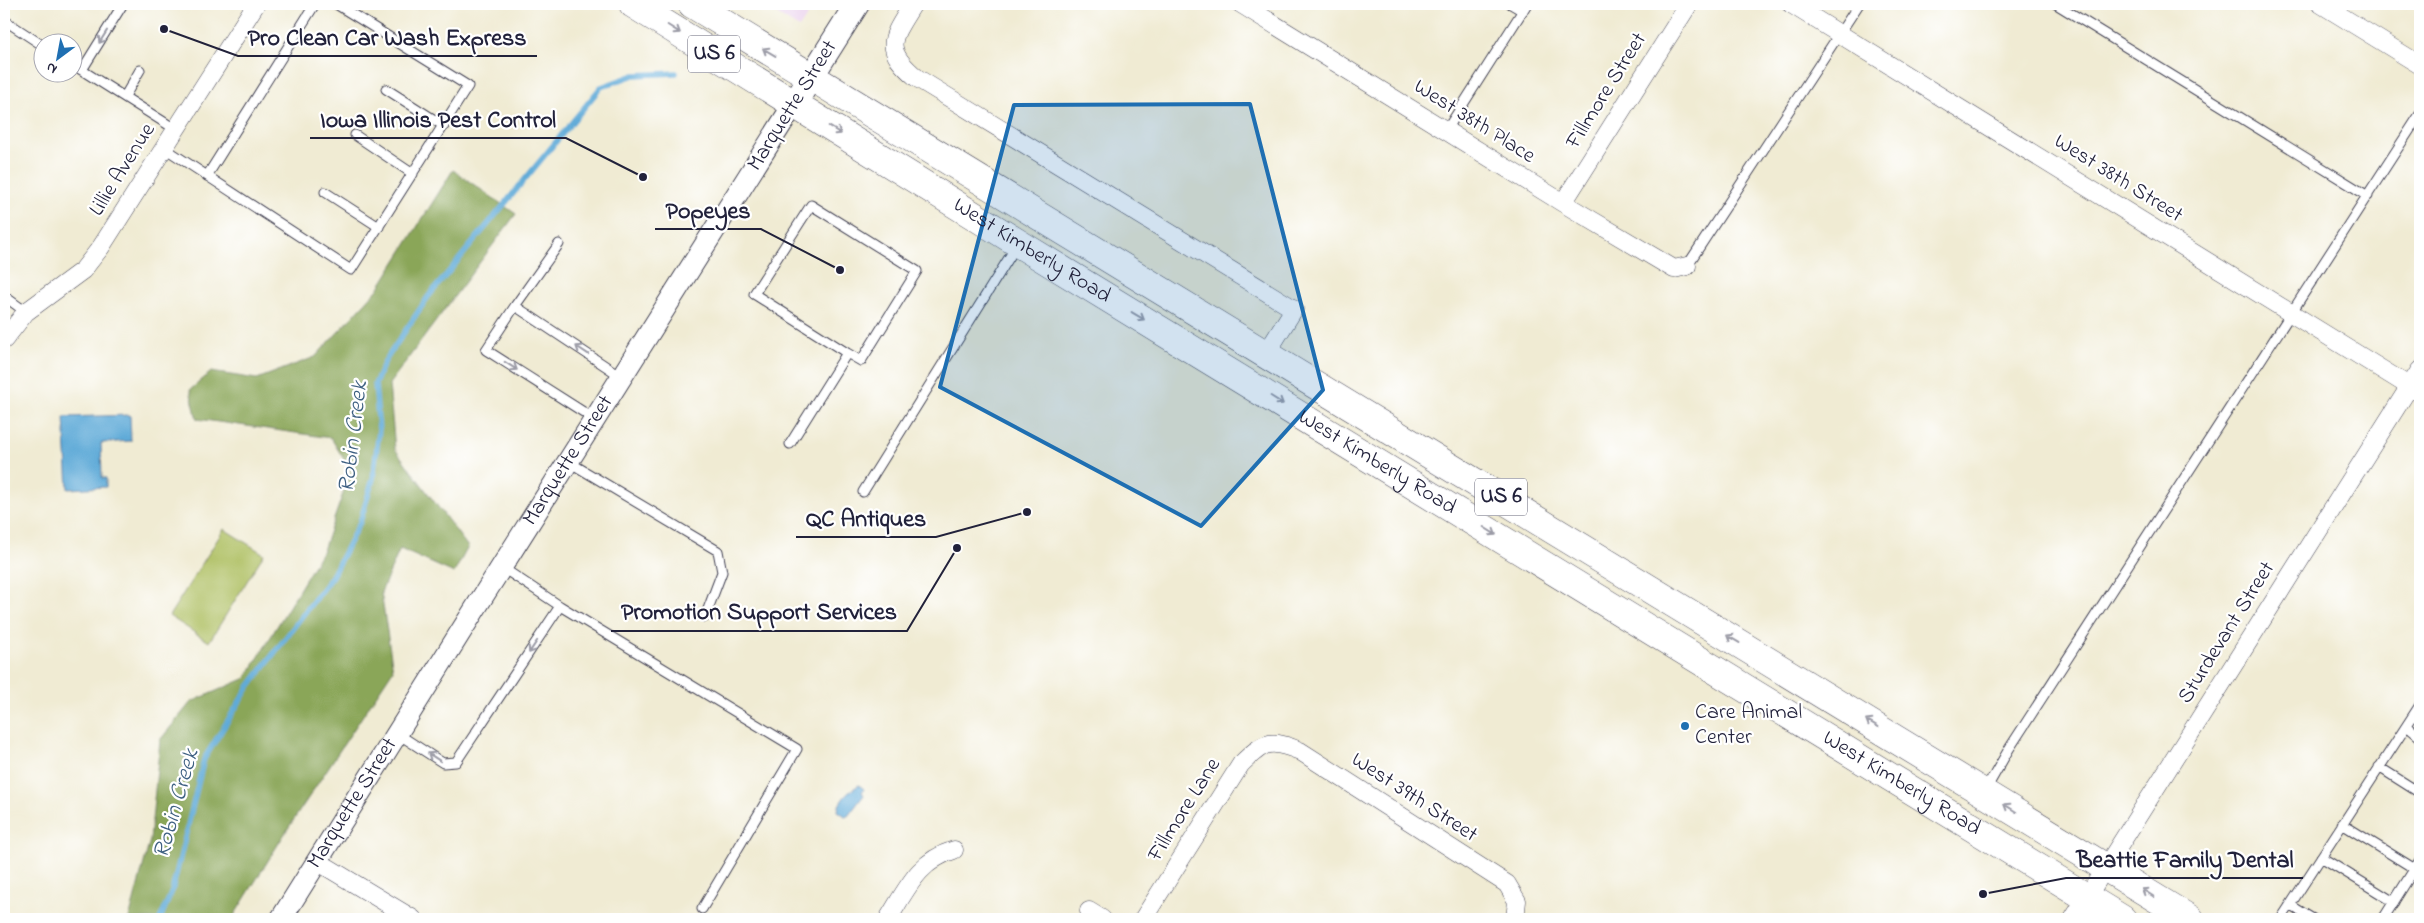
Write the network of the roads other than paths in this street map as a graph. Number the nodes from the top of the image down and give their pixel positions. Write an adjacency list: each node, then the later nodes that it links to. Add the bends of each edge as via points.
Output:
1 (123, 4): 21 (lane, one-way to 21)
2 (256, 4): 29 (street, Lillie Avenue)
3 (315, 4): 34 (lane)
4 (336, 4): 28 (lane, via 468,86)
5 (633, 4): 26 (main road, West Kimberly Road / US 6, one-way to 26)
6 (692, 4): 23 (main road, West Kimberly Road / US 6, one-way to 6)
7 (857, 4): 23 (main road, Marquette Street)
8 (913, 4): 48 (street, via 893,42 895,54 902,65 917,78 1294,309)
9 (1241, 4): 30 (street, West 38th Place)
10 (1510, 4): 16 (lane)
11 (1689, 4): 37 (street, Fillmore Street)
12 (1791, 4): 18 (street, West 38th Street)
13 (1859, 4): 18 (lane)
14 (2056, 4): 36 (lane)
15 (2321, 4): 20 (street)
16 (1525, 8): 30 (lane)
17 (4, 20): 19 (lane)
18 (1839, 33): 41 (lane); 45 (street, West 38th Street)
19 (32, 38)
20 (2420, 65)
21 (82, 70): 25 (lane)
22 (140, 70): 25 (lane)
23 (811, 77): 26 (main road, Marquette Street); 48 (main road, West Kimberly Road / US 6)
24 (386, 89): 28 (lane)
25 (125, 96): 29 (lane)
26 (794, 104): 39 (main road, West Kimberly Road / US 6, one-way to 39); 50 (street, Marquette Street)
27 (2420, 114): 36 (lane)
28 (444, 126): 33 (lane)
29 (175, 129): 32 (street, Lillie Avenue)
30 (1446, 131): 37 (street, West 38th Place)
31 (355, 135): 33 (lane)
32 (163, 147): 34 (lane); 44 (street, Lillie Avenue, via 101,247 83,270)
33 (413, 174): 38 (lane)
34 (207, 176): 38 (lane, via 351,270)
35 (325, 192): 38 (lane)
36 (2368, 196): 45 (lane)
37 (1563, 203): 41 (street, West 38th Place, via 1674,269)
38 (379, 227)
39 (1018, 243): 55 (lane); 77 (main road, West Kimberly Road / US 6, one-way to 77)
40 (559, 244): 43 (lane)
41 (1687, 266)
42 (4, 296): 44 (lane)
43 (515, 306): 50 (lane, one-way to 43); 52 (lane, one-way to 52, via 486,350)
44 (26, 312): 46 (street, Lillie Avenue)
45 (2292, 313): 51 (street, West 38th Street); 65 (lane)
46 (4, 340)
47 (847, 353): 47 (lane, via 754,294 810,205 917,271 861,361); 53 (lane)
48 (1266, 354): 65 (main road, West Kimberly Road / US 6, one-way to 48)
49 (2420, 370): 51 (street, Sturdevant Street)
50 (622, 377): 52 (street, Marquette Street)
51 (2415, 390): 72 (street, Sturdevant Street)
52 (596, 420): 54 (street, Marquette Street)
53 (790, 444)
54 (569, 462): 56 (street, Marquette Street); 58 (lane, via 718,551 722,572)
55 (863, 492)
56 (503, 568): 57 (lane); 61 (street, Marquette Street)
57 (560, 606): 61 (lane, one-way to 61, via 456,762 443,763); 76 (lane, via 797,748)
58 (705, 617)
59 (2420, 705): 60 (lane)
60 (2407, 726): 62 (lane); 64 (lane)
61 (396, 733): 71 (street, Marquette Street)
62 (2420, 737)
63 (1279, 742): 81 (street, Fillmore Lane, via 1259,747 1241,764); 82 (street, West 39th Street, via 1300,751 1507,884 1517,901)
64 (2379, 767): 66 (lane); 67 (lane)
65 (1984, 792): 72 (main road, West Kimberly Road / US 6, one-way to 65)
66 (2420, 793)
67 (2342, 824): 69 (lane); 73 (lane)
68 (954, 850): 80 (street, via 938,855 924,866)
69 (2321, 857): 74 (lane); 75 (lane)
70 (2420, 860): 73 (lane)
71 (317, 861): 78 (street, Marquette Street); 79 (street)
72 (2106, 867): 77 (street, Sturdevant Street); 84 (main road, West Kimberly Road / US 6, one-way to 72)
73 (2415, 869): 74 (lane)
74 (2394, 902): 87 (lane)
75 (2290, 906): 85 (lane); 86 (lane)
76 (702, 909)
77 (2080, 909): 83 (main road, West Kimberly Road / US 6)
78 (281, 919)
79 (413, 919)
80 (888, 919)
81 (1143, 919)
82 (1515, 919)
83 (2122, 919)
84 (2190, 919)
85 (2281, 919)
86 (2313, 919)
87 (2383, 919)

